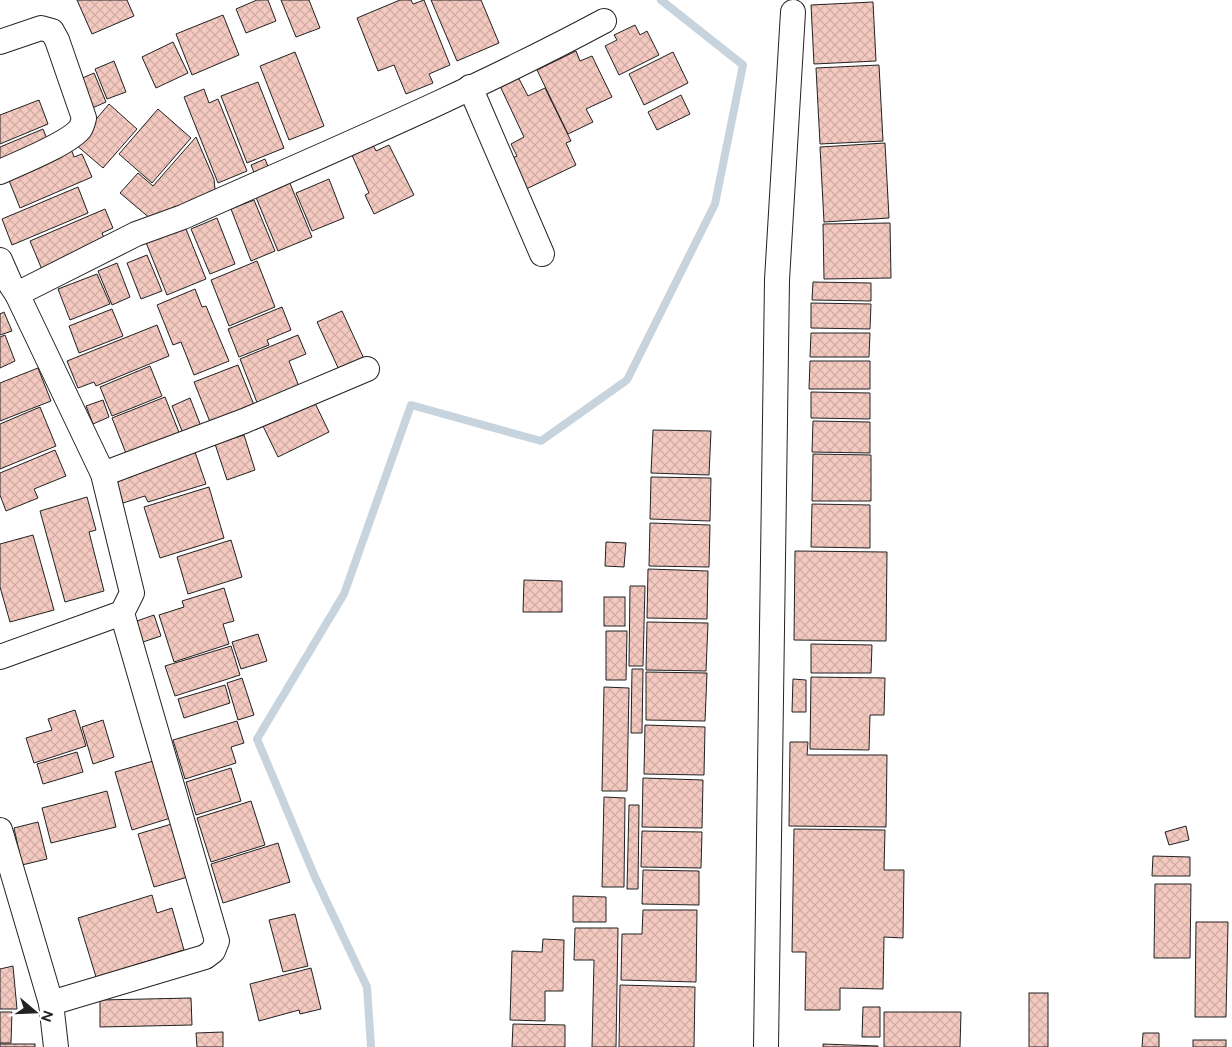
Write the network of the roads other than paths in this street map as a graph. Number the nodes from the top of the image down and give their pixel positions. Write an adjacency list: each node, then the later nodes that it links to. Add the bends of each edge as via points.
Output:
1 (793, 12): 16 (street, via 777,280)
2 (604, 21): 4 (street, via 539,56)
3 (0, 42): 5 (street, via 41,28 52,32 84,118 75,134)
4 (470, 87): 6 (street); 8 (street, via 184,217 136,234)
5 (0, 172)
6 (542, 254)
7 (0, 260): 8 (street)
8 (9, 289): 10 (street)
9 (367, 369): 10 (street, via 244,422)
10 (103, 474): 11 (street, via 132,592)
11 (122, 613): 12 (street); 14 (street, via 217,940 213,951 205,957)
12 (0, 657)
13 (0, 830): 14 (street)
14 (51, 1003): 15 (street)
15 (56, 1047)
16 (766, 1047)

